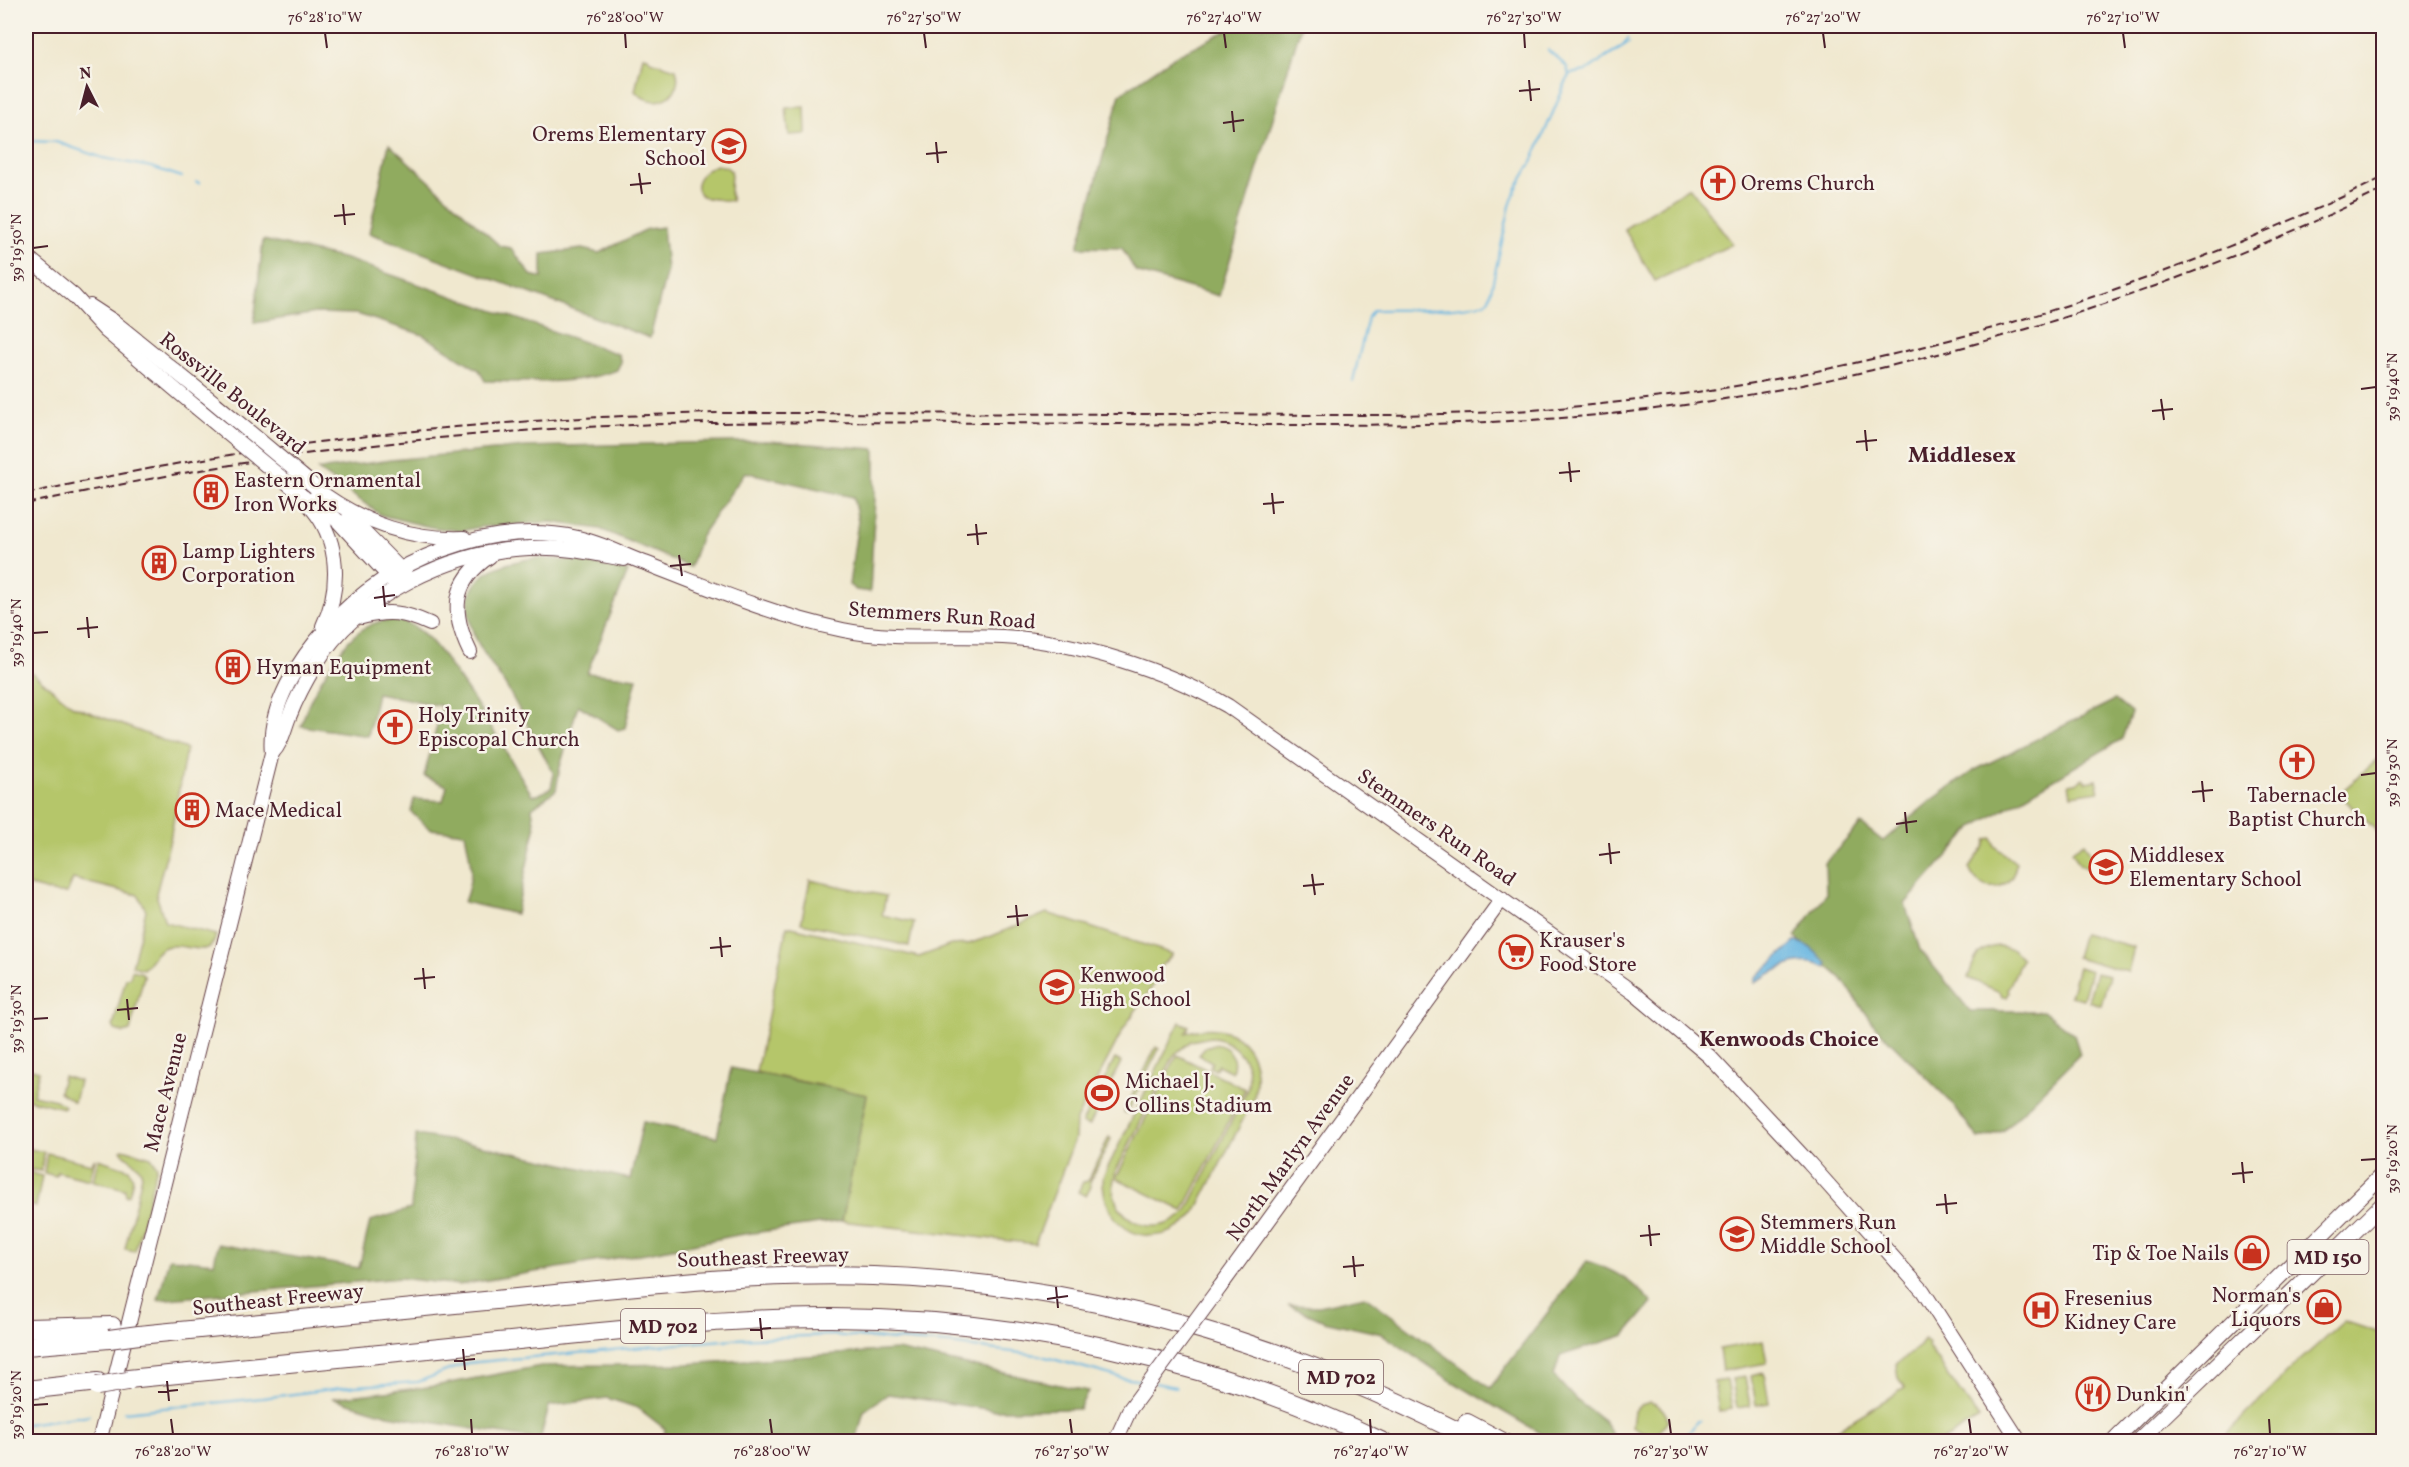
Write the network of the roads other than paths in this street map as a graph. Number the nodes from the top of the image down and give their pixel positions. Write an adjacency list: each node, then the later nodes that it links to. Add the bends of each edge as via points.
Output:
1 (26, 256): 2 (main road, Rossville Boulevard)
2 (74, 297): 3 (main road, Rossville Boulevard, bridge, via 113,321); 4 (main road, Rossville Boulevard, bridge, via 106,331)
3 (319, 490): 5 (main road, via 360,517 397,531 447,539); 8 (main road, Rossville Boulevard, via 366,532)
4 (298, 491): 8 (main road, Rossville Boulevard, via 338,521); 11 (main road, via 322,524 335,565 333,601)
5 (491, 537): 7 (main road, Stemmers Run Road, via 524,533 576,537 606,545); 8 (main road, Stemmers Run Road, via 450,547)
6 (496, 551): 7 (main road, Stemmers Run Road, via 552,548); 8 (main road, Stemmers Run Road); 12 (main road, via 476,565 459,592 457,618)
7 (641, 562): 14 (main road, Stemmers Run Road, via 764,608 845,631 1046,642 1170,678 1228,706)
8 (400, 578): 9 (main road, Mace Avenue); 11 (main road, Mace Avenue, via 348,606)
9 (355, 619): 10 (main road, via 390,612); 13 (main road, Mace Avenue, via 316,663)
10 (430, 624)
11 (316, 641): 13 (main road, Mace Avenue, via 283,697 270,737)
12 (470, 652)
13 (272, 753): 25 (main road, Mace Avenue)
14 (1502, 899): 26 (main road, North Marlyn Avenue, bridge, via 1130,1409); 31 (main road, Stemmers Run Road, via 1640,997 1709,1056 1923,1291)
15 (2384, 1173): 32 (main road, MD 150)
16 (2384, 1203): 33 (main road, MD 150)
17 (1198, 1327): 19 (highway, Southeast Freeway / MD 702, via 1124,1308 1024,1290 921,1279 827,1276 710,1280 255,1324); 29 (highway, Southeast Freeway / MD 702, via 1347,1380); 30 (highway, via 1350,1370)
18 (26, 1328): 19 (highway)
19 (111, 1333): 20 (highway)
20 (26, 1346)
21 (1174, 1365): 22 (highway, MD 702, bridge, via 1118,1350 1018,1332 825,1318 724,1321); 27 (highway, via 1276,1402); 28 (highway, MD 702, via 1278,1398)
22 (98, 1384): 23 (highway, MD 702); 24 (highway)
23 (26, 1390)
24 (26, 1397)
25 (99, 1442)
26 (1115, 1442)
27 (1359, 1442)
28 (1383, 1442)
29 (1478, 1442)
30 (1503, 1442)
31 (2020, 1442)
32 (2112, 1442)
33 (2137, 1442)

